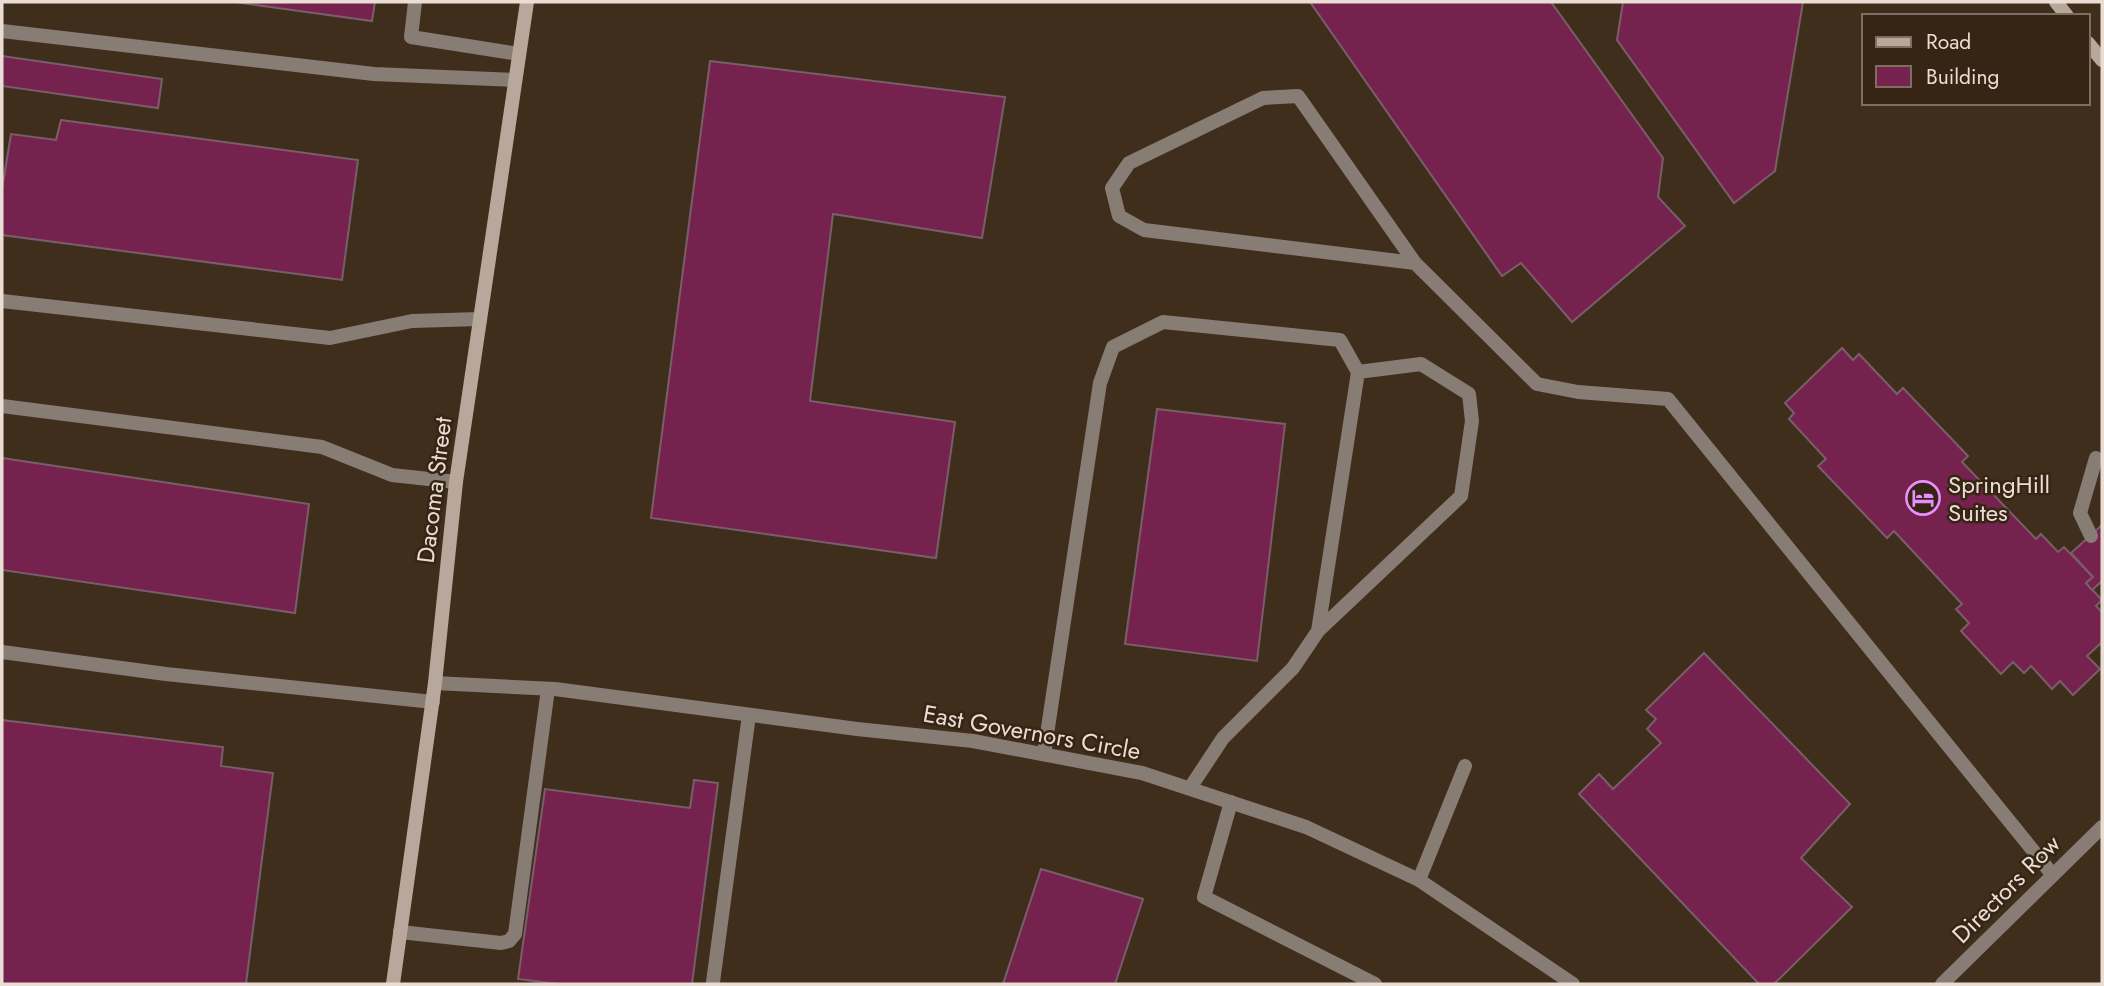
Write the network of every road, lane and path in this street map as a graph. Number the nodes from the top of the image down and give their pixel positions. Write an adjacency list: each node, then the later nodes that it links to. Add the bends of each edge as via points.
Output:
1 (415, 2): 5 (street, via 411,37)
2 (527, 2): 5 (main road, Dacoma Street)
3 (2, 31): 7 (street, via 374,74)
4 (2090, 45): 6 (main road)
5 (519, 54): 7 (main road, Dacoma Street)
6 (2102, 60)
7 (515, 80): 10 (main road, Dacoma Street)
8 (1415, 263): 8 (street, via 1144,230 1118,216 1112,188 1129,163 1263,98 1298,96); 27 (street, via 1536,384 1668,399)
9 (2, 301): 10 (street, via 330,338 412,321)
10 (480, 318): 14 (main road, Dacoma Street)
11 (1358, 372): 16 (street); 16 (street, via 1421,364 1469,394 1472,421 1461,496); 22 (street, via 1340,340 1163,322 1113,347 1100,383)
12 (2, 406): 14 (street, via 322,447 392,475)
13 (2096, 458): 15 (street, via 2080,513)
14 (456, 482): 18 (main road, Dacoma Street)
15 (2091, 536)
16 (1318, 631): 24 (street, via 1293,668 1223,738)
17 (2, 652): 20 (street)
18 (435, 683): 19 (street, East Governors Circle); 20 (main road, Dacoma Street)
19 (548, 689): 21 (street, East Governors Circle); 29 (street, via 515,934 501,943)
20 (433, 702): 29 (main road, Dacoma Street)
21 (749, 715): 22 (street, East Governors Circle, via 974,740); 30 (street)
22 (1044, 754): 24 (street, East Governors Circle, via 1142,773)
23 (1465, 766): 28 (street)
24 (1190, 788): 25 (street, East Governors Circle)
25 (1231, 802): 28 (street, East Governors Circle, via 1306,827); 32 (street, via 1204,897)
26 (2102, 827): 27 (street, Directors Row)
27 (2052, 874): 34 (street, Directors Row)
28 (1419, 880): 33 (street, East Governors Circle)
29 (400, 932): 31 (main road, Dacoma Street)
30 (713, 982)
31 (393, 984)
32 (1375, 984)
33 (1573, 984)
34 (1942, 984)

